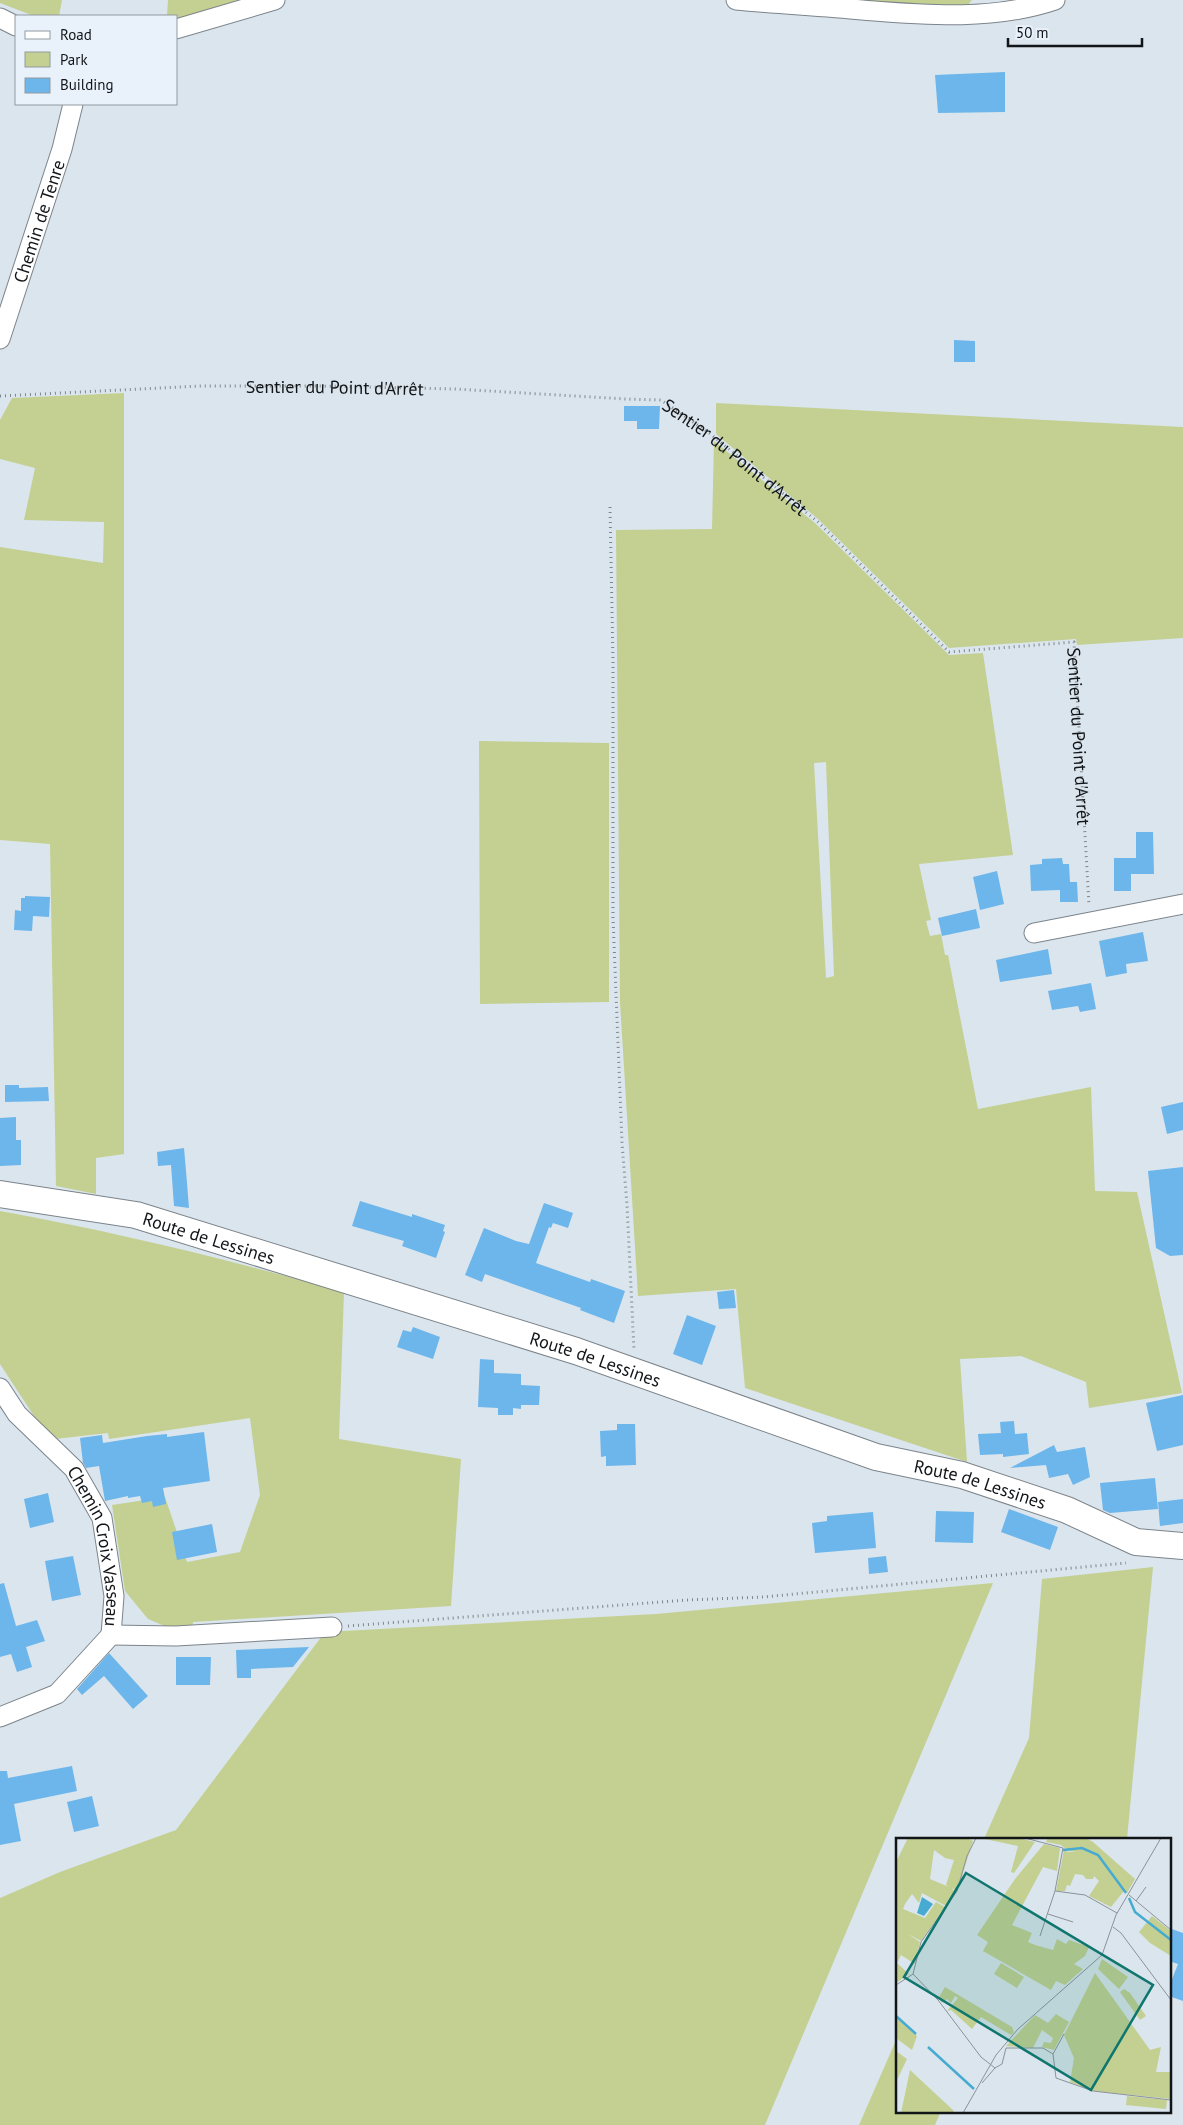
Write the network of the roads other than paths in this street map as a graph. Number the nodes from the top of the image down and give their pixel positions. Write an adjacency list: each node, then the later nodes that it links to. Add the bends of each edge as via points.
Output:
1 (275, 0): 6 (street)
2 (736, 0): 3 (street, via 921,14 985,14)
3 (1055, 0)
4 (0, 18): 5 (street)
5 (15, 26)
6 (178, 27)
7 (73, 105): 8 (street, Chemin de Tenre, via 62,149)
8 (0, 339)
9 (1183, 904): 10 (street)
10 (1034, 933)
11 (0, 1194): 13 (main road, Route de Lessines, via 136,1215 635,1370 876,1457 962,1475 1067,1510 1136,1542)
12 (0, 1388): 15 (street, Chemin Croix Vasseau, via 18,1414 74,1469 102,1518 114,1596)
13 (1183, 1546)
14 (332, 1627): 15 (street, Chemin Croix Vasseau, via 176,1636)
15 (111, 1634): 16 (street, via 57,1694)
16 (0, 1717)

